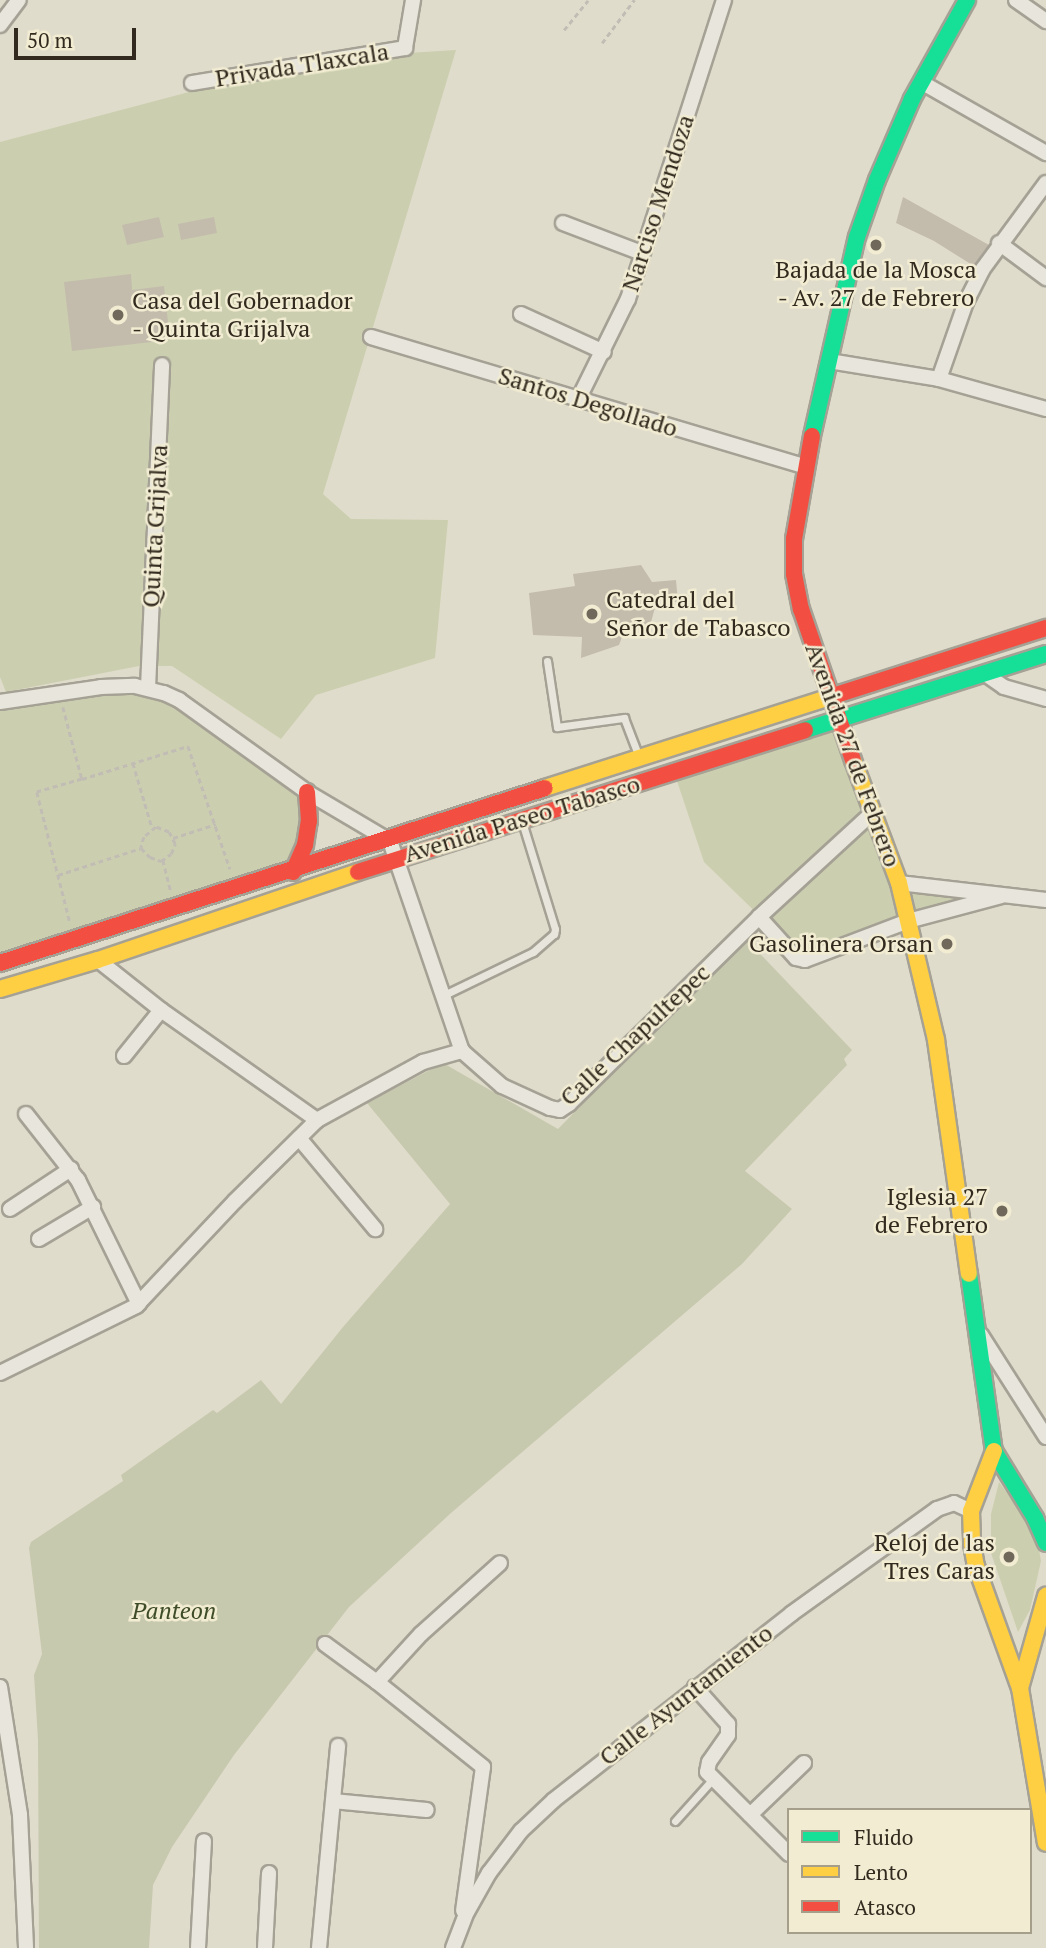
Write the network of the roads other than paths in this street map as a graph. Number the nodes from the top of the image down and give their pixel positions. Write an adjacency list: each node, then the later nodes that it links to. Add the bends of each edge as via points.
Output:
1 (19, 0): 7 (street)
2 (413, 0): 9 (street, Privada Tlaxcala, via 405,48)
3 (724, 0): 14 (street, Narciso Mendoza)
4 (967, 0): 8 (main road, Avenida 27 de Febrero)
5 (1016, 0): 6 (street)
6 (1046, 21)
7 (0, 25)
8 (921, 82): 10 (street); 19 (main road, Avenida 27 de Febrero, via 866,208)
9 (192, 83)
10 (1046, 153)
11 (1046, 183): 13 (street)
12 (563, 223): 14 (street)
13 (999, 243): 15 (street); 21 (street, via 966,302)
14 (642, 253): 18 (street, Narciso Mendoza)
15 (1046, 278)
16 (521, 314): 18 (street)
17 (371, 337): 22 (street, Santos Degollado)
18 (604, 352): 22 (street, Narciso Mendoza)
19 (829, 361): 21 (street); 24 (main road, Avenida 27 de Febrero)
20 (162, 365): 29 (street, Quinta Grijalva)
21 (939, 379): 23 (street)
22 (578, 400): 24 (street, Santos Degollado)
23 (1046, 409)
24 (805, 466): 30 (main road, Avenida 27 de Febrero, via 796,513 794,574)
25 (1046, 628): 30 (main road, Avenida Paseo Tabasco)
26 (1046, 654): 28 (main road, Avenida Paseo Tabasco)
27 (547, 661): 34 (lane, via 557,727 624,718)
28 (984, 673): 31 (street, via 1013,691); 33 (main road, Avenida Paseo Tabasco)
29 (148, 688): 32 (street, via 101,687); 35 (street, via 179,700)
30 (830, 697): 33 (main road, Avenida 27 de Febrero); 34 (main road, Avenida Paseo Tabasco)
31 (1046, 699)
32 (0, 702)
33 (838, 722): 36 (main road, Avenida 27 de Febrero); 37 (main road, Avenida Paseo Tabasco)
34 (639, 759): 38 (main road, Avenida Paseo Tabasco)
35 (307, 792): 38 (street); 40 (main road, via 305,845)
36 (873, 812): 41 (main road, Avenida 27 de Febrero); 44 (street, Calle Chapultepec)
37 (521, 820): 39 (main road, Avenida Paseo Tabasco); 49 (lane, via 554,934 533,952)
38 (390, 841): 39 (street); 40 (main road, Avenida Paseo Tabasco)
39 (398, 858): 46 (main road, Avenida Paseo Tabasco); 49 (street)
40 (293, 872): 47 (main road, Avenida Paseo Tabasco)
41 (899, 883): 42 (street); 45 (main road, Avenida 27 de Febrero)
42 (1000, 897): 43 (street); 45 (street)
43 (1046, 900)
44 (759, 917): 45 (street, via 796,958 805,960); 51 (street, Calle Chapultepec, via 560,1110 502,1086)
45 (908, 921): 62 (main road, Avenida 27 de Febrero, via 936,1040)
46 (98, 960): 48 (main road, Avenida Paseo Tabasco); 50 (street)
47 (0, 963)
48 (0, 989)
49 (443, 995): 51 (street)
50 (161, 1010): 52 (street); 54 (street)
51 (462, 1051): 54 (street, via 423,1062)
52 (124, 1056)
53 (26, 1114): 56 (street)
54 (317, 1120): 55 (street)
55 (299, 1138): 59 (street); 61 (street)
56 (71, 1169): 57 (street); 58 (street)
57 (93, 1207): 60 (street); 61 (street)
58 (10, 1209)
59 (376, 1229)
60 (39, 1239)
61 (139, 1304): 63 (street)
62 (978, 1331): 64 (street); 65 (main road, Avenida 27 de Febrero)
63 (0, 1373)
64 (1046, 1437)
65 (994, 1451): 66 (main road, Avenida 27 de Febrero); 67 (main road, Avenida 27 de Febrero)
66 (971, 1511): 75 (street, Calle Ayuntamiento, via 949,1503 937,1509); 76 (main road, Avenida 27 de Febrero, via 976,1566)
67 (1046, 1543)
68 (500, 1563): 73 (street, via 421,1634)
69 (1046, 1596): 72 (main road, Avenida 27 de Febrero)
70 (325, 1644): 73 (street)
71 (1046, 1645): 72 (main road)
72 (1030, 1658): 76 (main road, Avenida 27 de Febrero)
73 (377, 1682): 88 (street, via 482,1767)
74 (0, 1687): 89 (street, via 20,1815)
75 (695, 1688): 79 (street, via 728,1724 728,1735 706,1768); 88 (street, Calle Ayuntamiento, via 528,1824 489,1873)
76 (1020, 1688): 85 (main road, Avenida 27 de Febrero)
77 (338, 1746): 80 (street)
78 (804, 1763): 82 (street)
79 (713, 1779): 82 (street); 83 (lane)
80 (333, 1801): 81 (street); 92 (street)
81 (427, 1810)
82 (750, 1815): 86 (street)
83 (675, 1821)
84 (204, 1841): 90 (street)
85 (1046, 1843)
86 (787, 1852)
87 (269, 1873): 91 (street)
88 (461, 1926): 93 (street, Calle Ayuntamiento)
89 (26, 1948)
90 (198, 1948)
91 (265, 1948)
92 (319, 1948)
93 (453, 1948)

